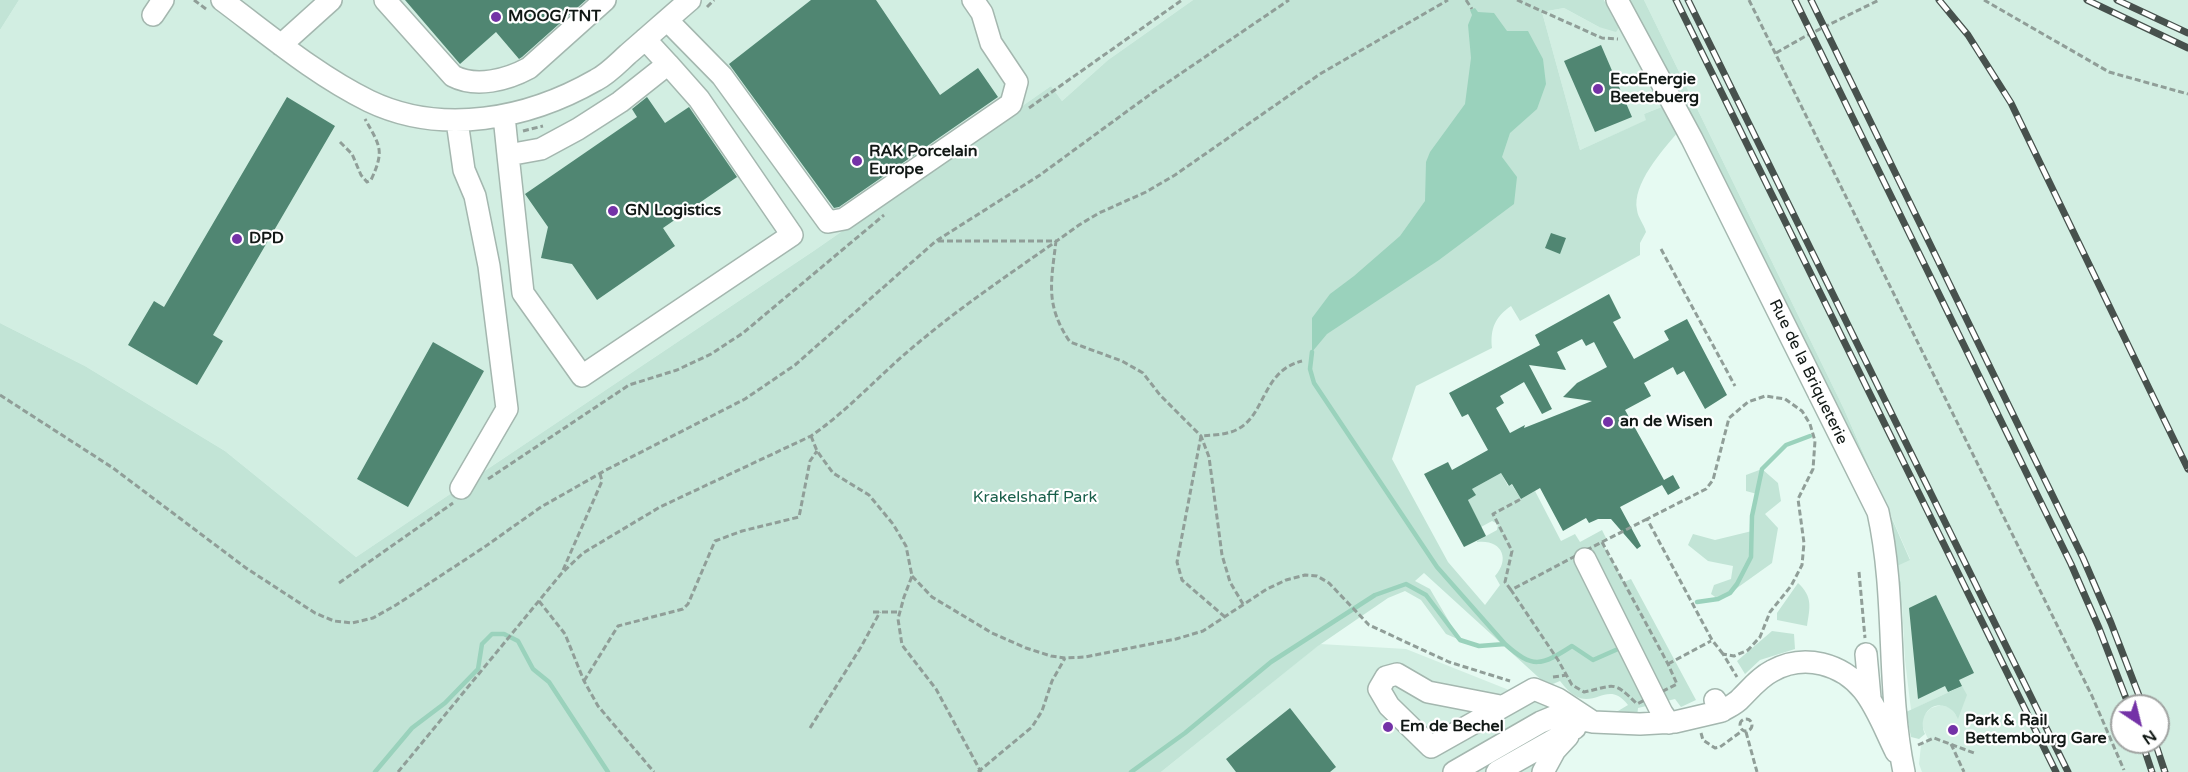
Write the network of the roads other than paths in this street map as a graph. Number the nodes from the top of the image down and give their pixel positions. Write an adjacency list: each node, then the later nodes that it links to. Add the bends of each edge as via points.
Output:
1 (222, 0): 10 (street)
2 (331, 0): 10 (street)
3 (386, 0): 4 (street, via 453,76 465,82 491,81 529,68)
4 (605, 0)
5 (690, 0): 8 (street)
6 (973, 0): 8 (street, via 982,13 991,43 1017,82 1011,104 844,219 828,222 722,76)
7 (1617, 0): 22 (street, Rue de la Briqueterie, via 1632,38 1692,139 1878,512 1885,545 1892,676)
8 (667, 20): 9 (street)
9 (645, 39): 11 (street); 12 (street, via 598,79 552,103)
10 (281, 45): 13 (street, via 371,102 403,113)
11 (668, 64): 14 (street, via 579,129 541,149); 14 (street, via 699,99 792,235 582,376 523,293)
12 (504, 116): 13 (street); 14 (street)
13 (457, 121): 15 (street, via 464,170 475,195 489,266 507,409)
14 (508, 154)
15 (465, 491)
16 (1584, 559): 20 (street)
17 (1866, 654): 18 (street)
18 (1870, 698): 20 (street, via 1851,675 1804,661 1773,670 1741,699); 22 (street)
19 (1500, 706): 19 (street, via 1431,747 1389,706 1379,689 1386,677 1397,674 1428,692); 21 (street, via 1534,689 1558,699)
20 (1669, 723): 21 (street)
21 (1584, 725): 23 (street, via 1558,715); 24 (street); 25 (street, via 1556,750)
22 (1904, 770)
23 (1454, 772)
24 (1497, 772)
25 (1543, 772)

